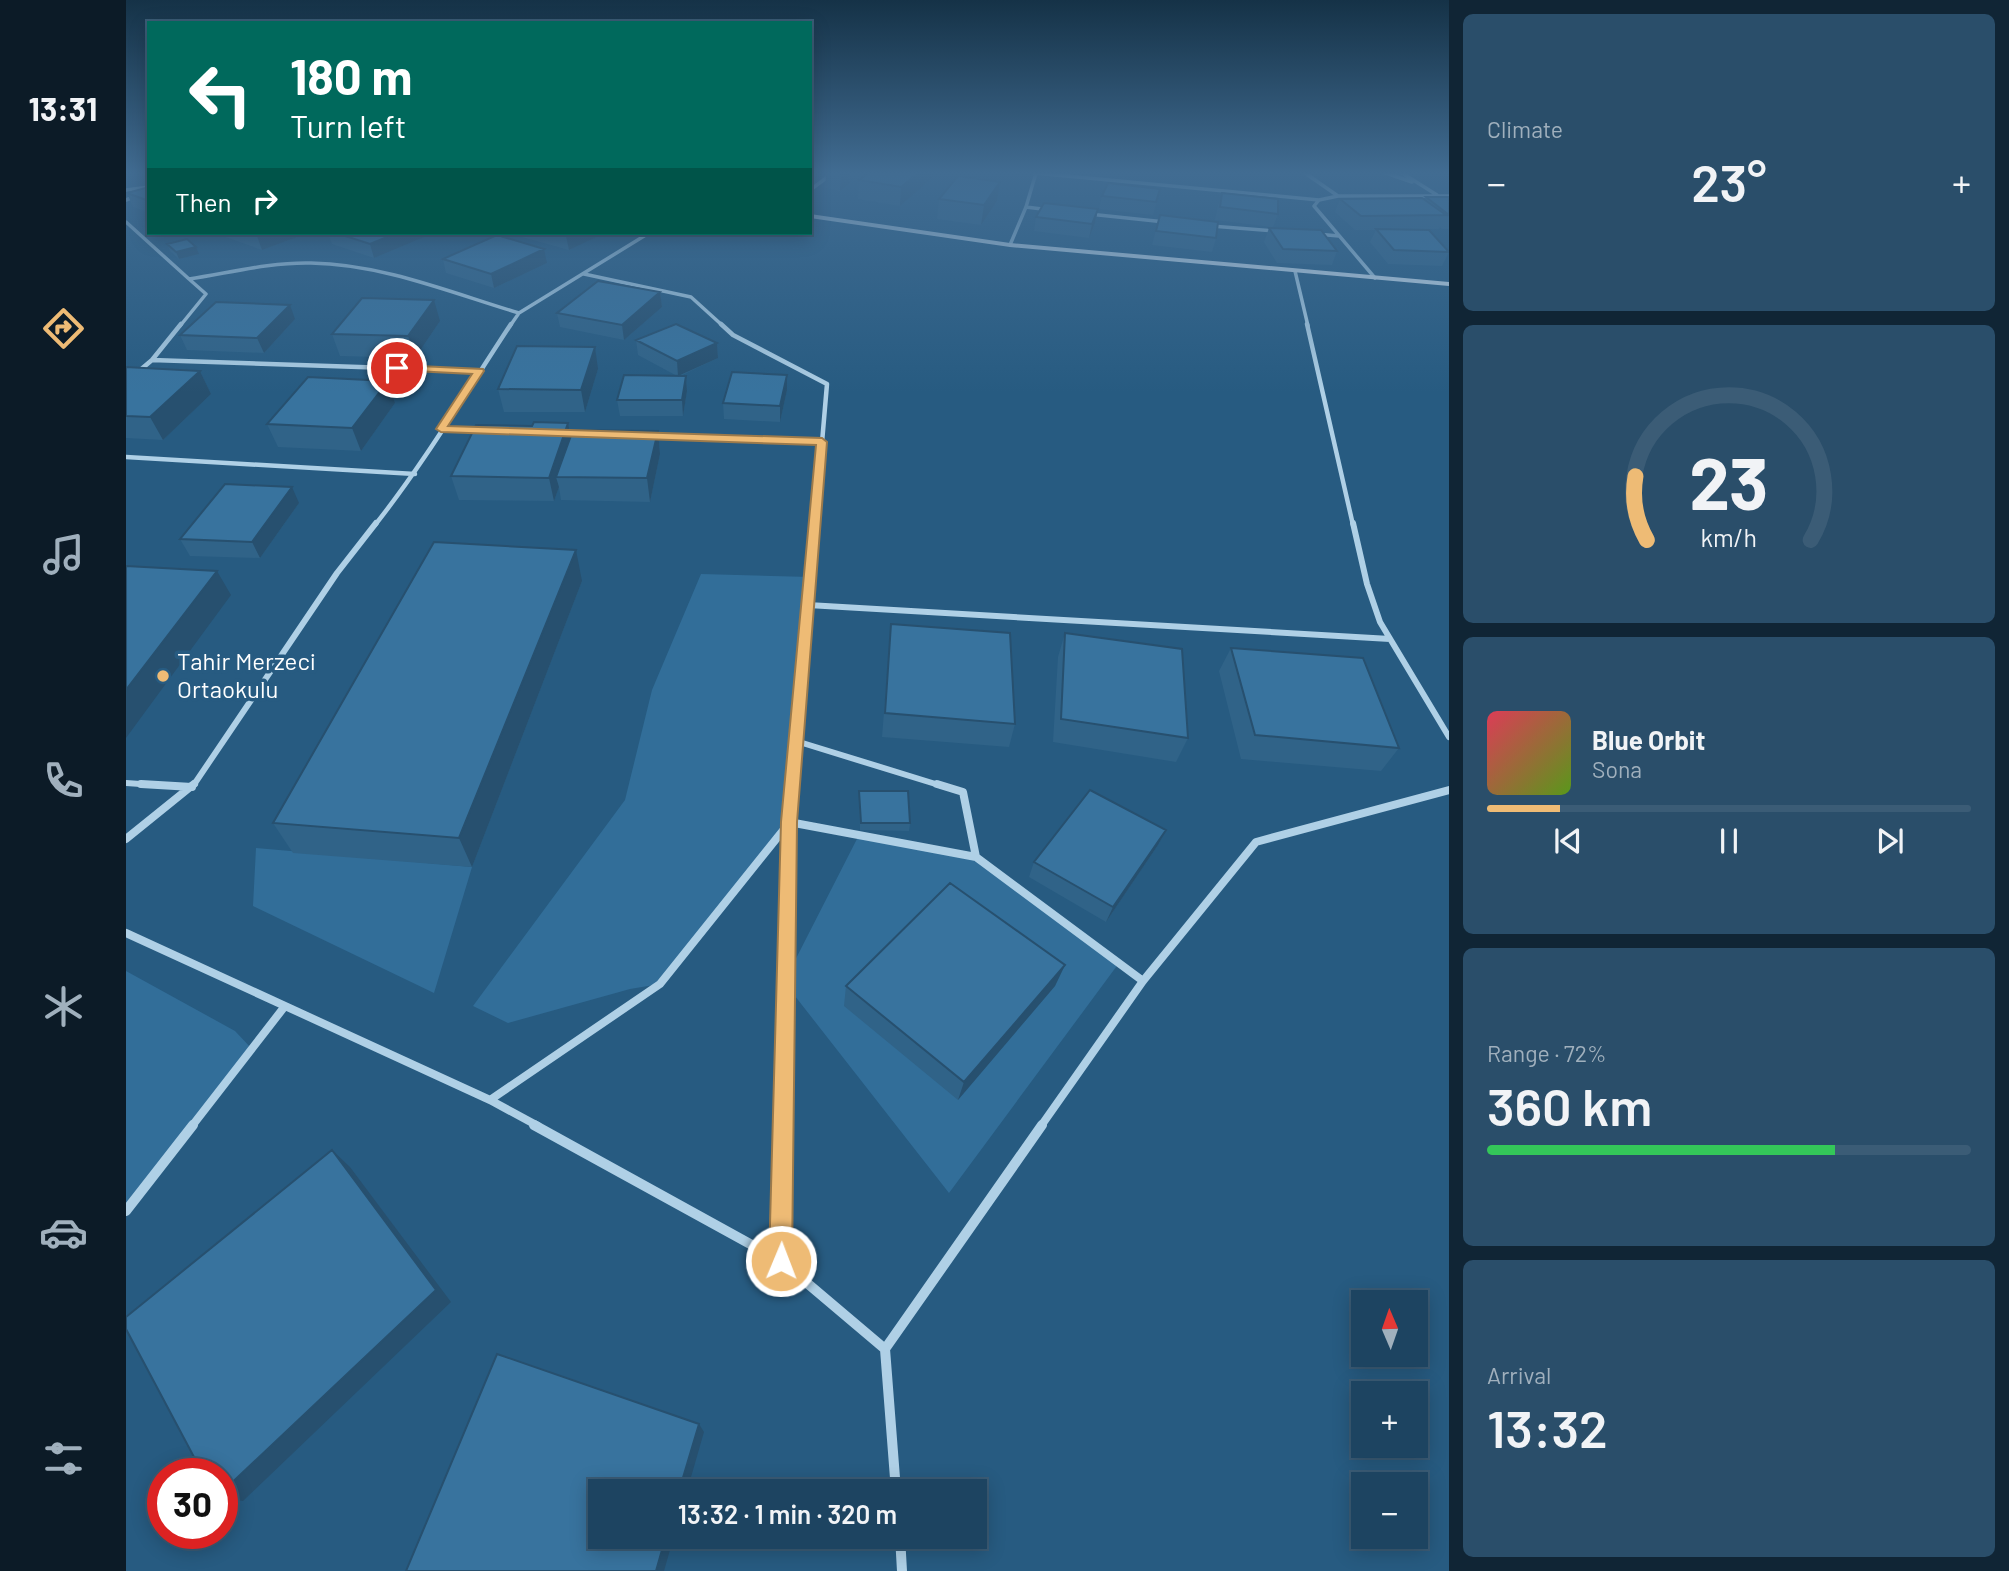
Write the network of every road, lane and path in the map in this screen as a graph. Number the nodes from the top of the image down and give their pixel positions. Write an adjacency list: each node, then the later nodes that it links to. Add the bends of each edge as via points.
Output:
1 (153, 246): 8 (street)
2 (628, 246): 6 (street)
3 (1024, 246): 5 (main road)
4 (1348, 246): 7 (street)
5 (1295, 271): 7 (main road); 21 (street, via 1367,583)
6 (584, 274): 10 (street); 17 (street, via 691,297 733,335 827,384)
7 (1375, 278): 9 (main road)
8 (189, 279): 10 (street, via 310,263 377,272); 11 (street, via 206,294)
9 (1449, 284)
10 (519, 313): 12 (street)
11 (152, 360): 12 (street); 13 (street)
12 (479, 371): 14 (street)
13 (126, 382)
14 (441, 429): 15 (street); 19 (street)
15 (495, 431)
16 (645, 436): 17 (street)
17 (822, 442): 20 (street)
18 (126, 457): 19 (street)
19 (415, 474): 25 (street, via 337,573)
20 (808, 605): 21 (street); 23 (street)
21 (1390, 639): 22 (street)
22 (1449, 737)
23 (796, 741): 27 (street); 29 (street, via 963,792)
24 (126, 783): 25 (street)
25 (192, 788): 28 (street)
26 (1449, 790): 31 (street, via 1256,842)
27 (789, 822): 29 (street); 33 (street, via 660,984); 35 (street)
28 (126, 839)
29 (976, 857): 31 (street)
30 (126, 933): 32 (street)
31 (1143, 981): 36 (street)
32 (285, 1006): 33 (street); 34 (street)
33 (490, 1100): 35 (street)
34 (126, 1211)
35 (781, 1261): 36 (street)
36 (885, 1349): 37 (street)
37 (895, 1479)
38 (901, 1549): 39 (street)
39 (902, 1571)

